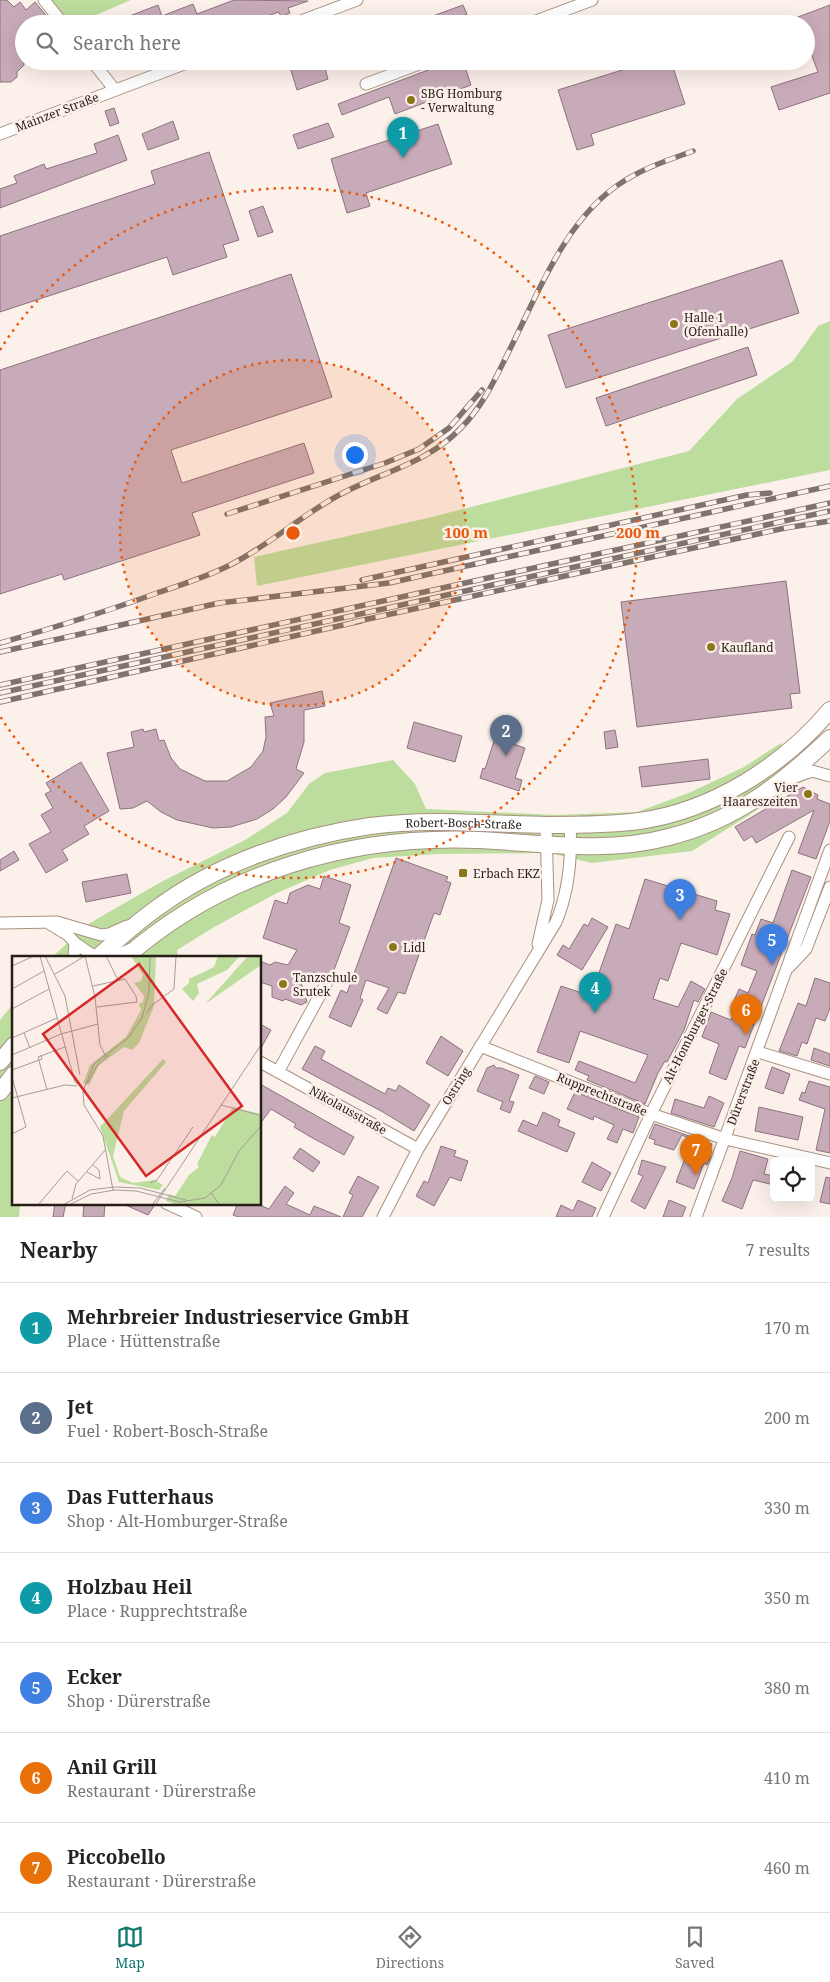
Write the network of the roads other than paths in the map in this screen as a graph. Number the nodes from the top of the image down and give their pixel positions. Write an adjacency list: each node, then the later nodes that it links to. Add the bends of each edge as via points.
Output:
1 (44, 0): 4 (street)
2 (357, 0): 5 (street)
3 (592, 0): 6 (street)
4 (56, 15)
5 (317, 15)
6 (552, 15)
7 (99, 70): 11 (street, Mainzer Straße)
8 (168, 70): 11 (street, Mainzer Straße)
9 (403, 70): 10 (street)
10 (366, 84)
11 (114, 90): 12 (street, Mainzer Straße)
12 (0, 134)
13 (828, 730): 15 (main road, Robert-Bosch-Straße); 16 (main road, Robert-Bosch-Straße, via 791,750 760,773 707,801 640,821)
14 (830, 776): 15 (street, via 812,771)
15 (781, 783): 20 (main road, Robert-Bosch-Straße, via 710,824 668,838 612,846)
16 (570, 824): 17 (main road, Robert-Bosch-Straße); 20 (street, Ostring)
17 (546, 825): 19 (street, Ostring); 23 (main road, Robert-Bosch-Straße, via 421,821 325,834 252,857)
18 (789, 837): 47 (street, Alt-Homburger-Straße)
19 (547, 844): 20 (main road, Robert-Bosch-Straße); 27 (main road, Robert-Bosch-Straße, via 459,840 370,845 321,855 266,872 205,900); 35 (street, Ostring, via 548,900)
20 (571, 846): 35 (street, Ostring, via 566,899 547,938)
21 (830, 850): 36 (street, Dürerstraße)
22 (830, 887): 36 (street, Dürerstraße, via 806,949)
23 (156, 908): 26 (street, via 109,934 101,935); 32 (main road, Robert-Bosch-Straße)
24 (41, 921): 25 (street); 26 (street); 28 (street, via 57,928)
25 (0, 923)
26 (89, 930): 31 (street)
27 (146, 939): 33 (street); 34 (main road, Robert-Bosch-Straße)
28 (75, 943): 29 (street); 30 (street)
29 (74, 956)
30 (97, 956)
31 (99, 956)
32 (100, 956)
33 (114, 956)
34 (127, 956)
35 (533, 957): 38 (street, Ostring)
36 (789, 967): 40 (street, Dürerstraße)
37 (326, 984): 43 (street)
38 (480, 1046): 47 (street, Rupprechtstraße); 49 (street, Ostring)
39 (12, 1047): 41 (main road)
40 (758, 1052): 44 (street); 48 (street, Dürerstraße)
41 (0, 1062)
42 (261, 1063): 43 (street, Nikolausstraße)
43 (278, 1072): 49 (street, Nikolausstraße)
44 (830, 1074)
45 (12, 1077): 46 (main road)
46 (0, 1092)
47 (651, 1114): 48 (street, Rupprechtstraße); 55 (street, Alt-Homburger-Straße)
48 (725, 1139): 50 (street, Rupprechtstraße); 56 (street, Dürerstraße)
49 (418, 1149): 54 (street, Ostring)
50 (830, 1163)
51 (168, 1204): 52 (street)
52 (184, 1215): 53 (street)
53 (196, 1217)
54 (383, 1217)
55 (603, 1217)
56 (696, 1217)

